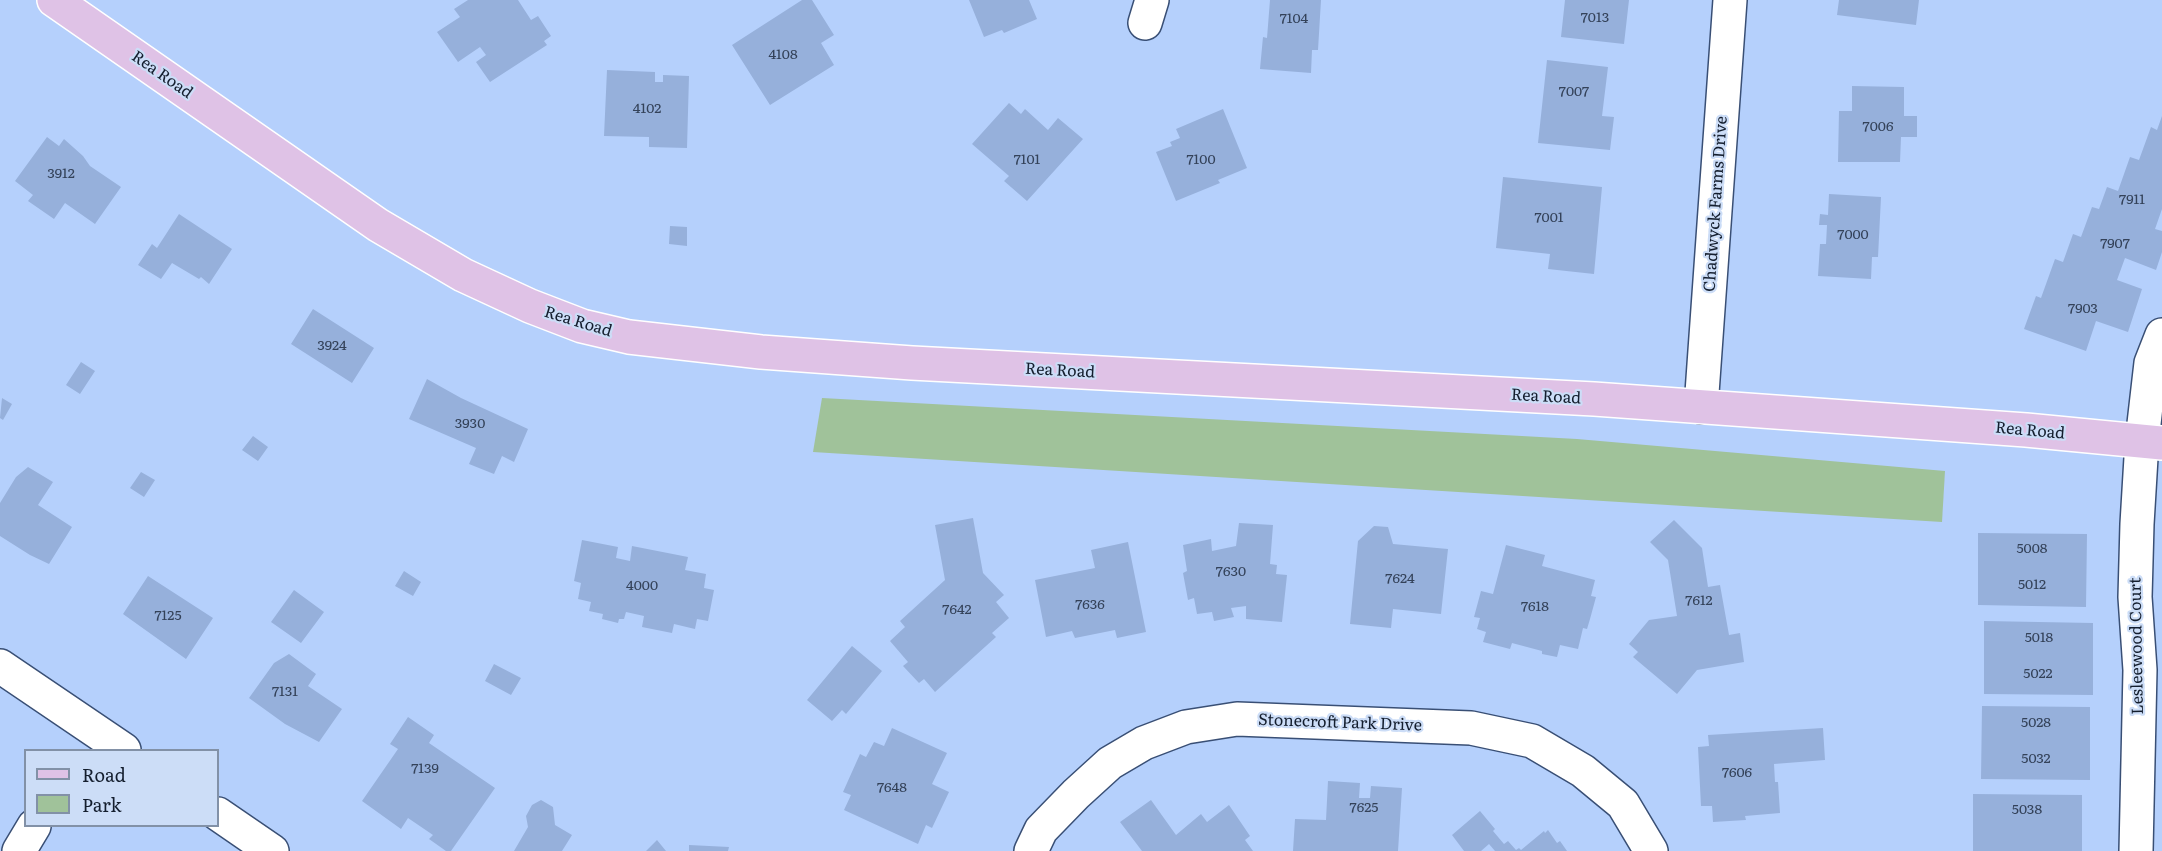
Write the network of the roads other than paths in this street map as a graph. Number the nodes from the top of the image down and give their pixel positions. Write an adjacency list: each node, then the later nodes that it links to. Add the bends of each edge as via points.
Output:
1 (54, 0): 4 (main road, Rea Road, via 378,225 463,275 582,326 629,337 784,354)
2 (1730, 0): 4 (street, Chadwyck Farms Drive)
3 (2162, 335): 5 (street, Lesleewood Court, via 2151,363)
4 (1701, 407): 5 (main road, Rea Road)
5 (2152, 442): 15 (street, Lesleewood Court, via 2135,597 2140,670)
6 (0, 666): 7 (street)
7 (83, 739): 8 (street)
8 (120, 749)
9 (219, 815): 12 (street)
10 (33, 827): 11 (street)
11 (19, 851)
12 (272, 851)
13 (1031, 851): 14 (street, Stonecroft Park Drive, via 1041,830 1110,763 1144,743 1186,727 1237,719 1471,728 1532,741 1583,771 1623,804)
14 (1651, 851)
15 (2136, 851)

